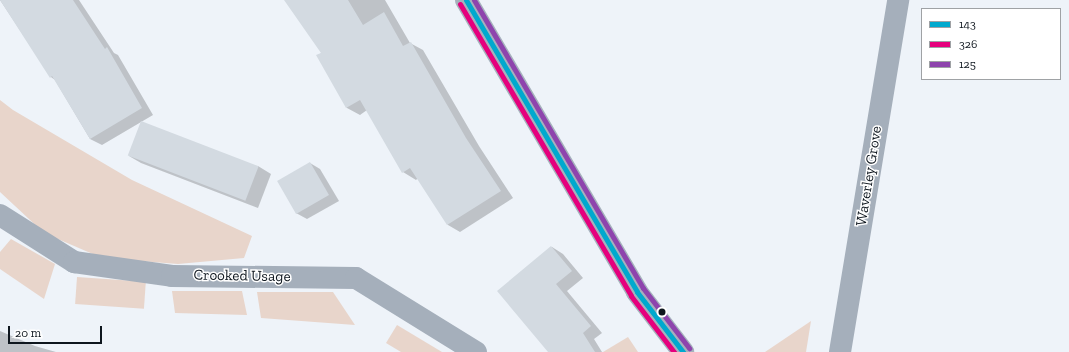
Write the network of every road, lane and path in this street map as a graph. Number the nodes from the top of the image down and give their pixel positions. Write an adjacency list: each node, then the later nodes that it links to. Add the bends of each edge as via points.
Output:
1 (466, 0): 5 (main road, via 637,292)
2 (898, 0): 6 (street, Waverley Grove)
3 (0, 215): 4 (street, Crooked Usage, via 74,262 172,276 356,278)
4 (476, 352)
5 (683, 352)
6 (840, 352)

